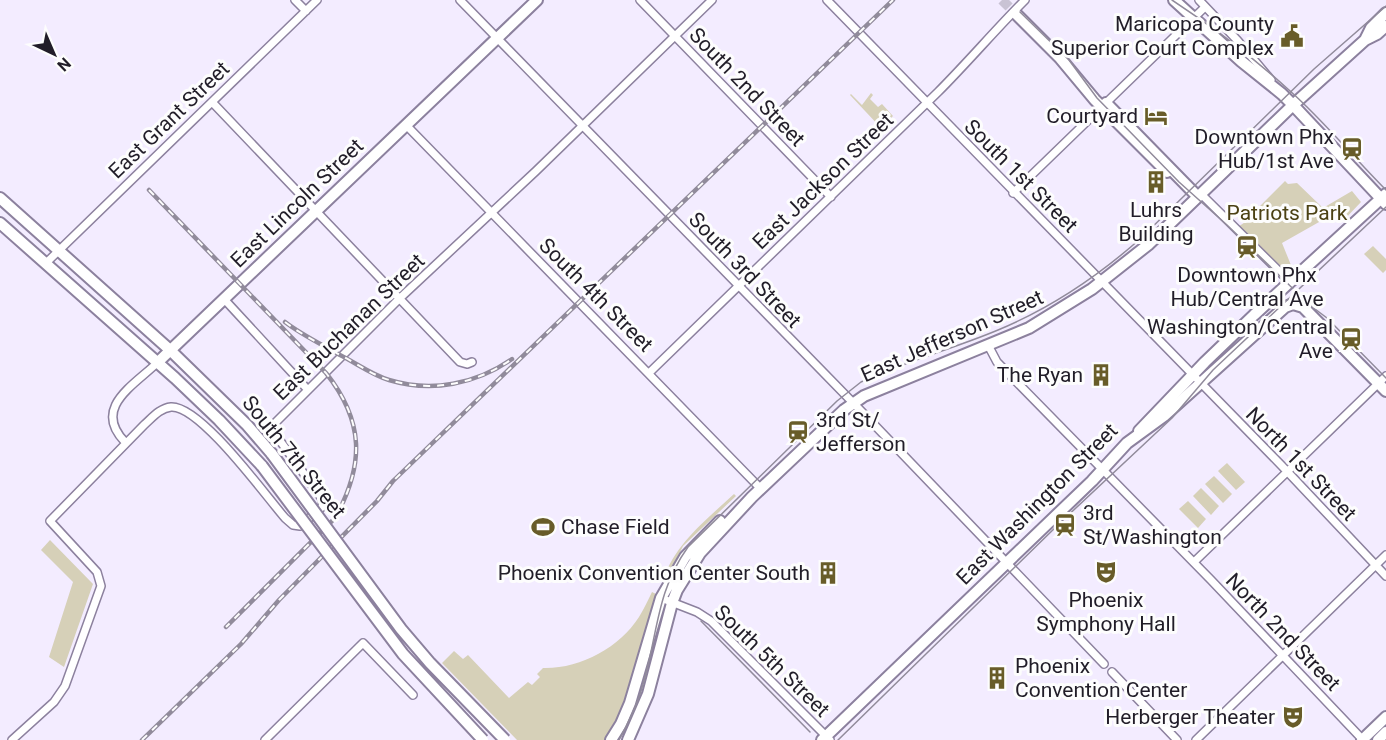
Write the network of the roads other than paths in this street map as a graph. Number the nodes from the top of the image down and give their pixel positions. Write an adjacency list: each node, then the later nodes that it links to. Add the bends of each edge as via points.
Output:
1 (295, 0): 12 (street)
2 (316, 0): 12 (street, East Grant Street)
3 (460, 0): 18 (street, South 3rd Street)
4 (537, 0): 18 (main road, East Lincoln Street)
5 (640, 0): 17 (street, South 2nd Street)
6 (712, 0): 17 (street, East Buchanan Street)
7 (826, 0): 22 (street, South 1st Street)
8 (1025, 0): 13 (street, East Jackson Street)
9 (1174, 0): 15 (main road)
10 (1199, 0): 11 (street)
11 (1205, 7): 15 (street); 20 (street)
12 (306, 11): 21 (street, East Grant Street)
13 (1016, 11): 22 (street, East Jackson Street); 23 (main road)
14 (1386, 13): 19 (main road)
15 (1194, 18): 20 (main road); 23 (street)
16 (1386, 26): 19 (main road)
17 (675, 36): 26 (street, East Buchanan Street); 28 (street, South 2nd Street)
18 (497, 38): 25 (main road, East Lincoln Street); 26 (street, South 3rd Street)
19 (1365, 40): 24 (main road, East Jefferson Street)
20 (1282, 94): 24 (main road)
21 (212, 102): 32 (street); 35 (street, East Grant Street)
22 (926, 104): 27 (street, South 1st Street); 28 (street, East Jackson Street)
23 (1105, 104): 27 (street); 29 (main road)
24 (1293, 105): 29 (main road, East Jefferson Street); 31 (main road)
25 (406, 125): 32 (main road, East Lincoln Street); 33 (street, South 4th Street)
26 (582, 126): 33 (street, East Buchanan Street); 39 (street, South 3rd Street)
27 (1013, 193): 37 (street, South 1st Street)
28 (831, 197): 39 (street, East Jackson Street)
29 (1198, 197): 37 (main road, East Jefferson Street); 38 (street)
30 (0, 198): 35 (main road, South 7th Street)
31 (1384, 199): 38 (main road, East Washington Street)
32 (316, 213): 40 (main road, East Lincoln Street); 41 (street)
33 (492, 213): 41 (street, East Buchanan Street); 46 (street, South 4th Street)
34 (0, 223): 36 (main road, South 7th Street)
35 (59, 250): 36 (street, East Grant Street); 43 (main road, South 7th Street)
36 (45, 264): 45 (main road, South 7th Street)
37 (1102, 282): 42 (main road, East Jefferson Street, via 1039,322); 47 (street, South 1st Street)
38 (1291, 283): 47 (main road, East Washington Street)
39 (738, 286): 46 (street, East Jackson Street); 51 (street, South 3rd Street)
40 (224, 299): 43 (main road, East Lincoln Street); 50 (street)
41 (399, 299): 44 (street, via 460,362); 50 (street, East Buchanan Street)
42 (987, 345): 51 (main road, East Jefferson Street); 54 (street, via 997,362)
43 (170, 350): 45 (main road, East Lincoln Street); 73 (main road, South 7th Street, bridge, via 272,454 408,638)
44 (472, 362)
45 (157, 363): 52 (street, East Lincoln Street, via 113,409 113,427); 72 (main road, South 7th Street, bridge, via 262,466 404,654)
46 (650, 373): 56 (street, South 4th Street)
47 (1193, 375): 48 (street, North 1st Street); 53 (main road, East Washington Street)
48 (1201, 383): 49 (main road, via 1293,304 1303,307); 53 (main road); 55 (street, North 1st Street)
49 (1384, 384): 55 (street)
50 (308, 390): 52 (street, East Buchanan Street, via 272,429 323,500 322,507 300,526 285,518 226,448 185,410 165,408)
51 (853, 403): 56 (main road, East Jefferson Street); 58 (street, South 3rd Street)
52 (125, 442): 70 (street, via 50,521 97,572 101,586 64,686 54,702)
53 (1127, 443): 54 (main road, East Washington Street)
54 (1102, 471): 58 (main road, East Washington Street); 59 (street, North 2nd Street)
55 (1287, 472): 59 (street); 60 (street, North 1st Street)
56 (762, 489): 62 (main road, East Jefferson Street, via 700,539 685,557)
57 (1386, 555): 60 (street)
58 (1007, 562): 64 (street, South 3rd Street); 69 (main road, East Washington Street)
59 (1194, 562): 63 (street, North 2nd Street)
60 (1376, 565): 61 (street, North 1st Street); 63 (street)
61 (1386, 576)
62 (667, 600): 69 (street, South 5th Street, via 697,612 723,631); 74 (main road, East Jefferson Street, via 630,703); 75 (main road, East Jefferson Street, via 648,694)
63 (1282, 656): 77 (street); 78 (street, North 2nd Street)
64 (1104, 664)
65 (1112, 672): 76 (street)
66 (413, 695): 71 (street, via 363,643)
67 (1386, 717): 78 (main road)
68 (1386, 732): 79 (main road)
69 (826, 739)
70 (12, 740)
71 (265, 740)
72 (483, 740)
73 (505, 740)
74 (611, 740)
75 (628, 740)
76 (1177, 740)
77 (1196, 740)
78 (1363, 740)
79 (1378, 740)

